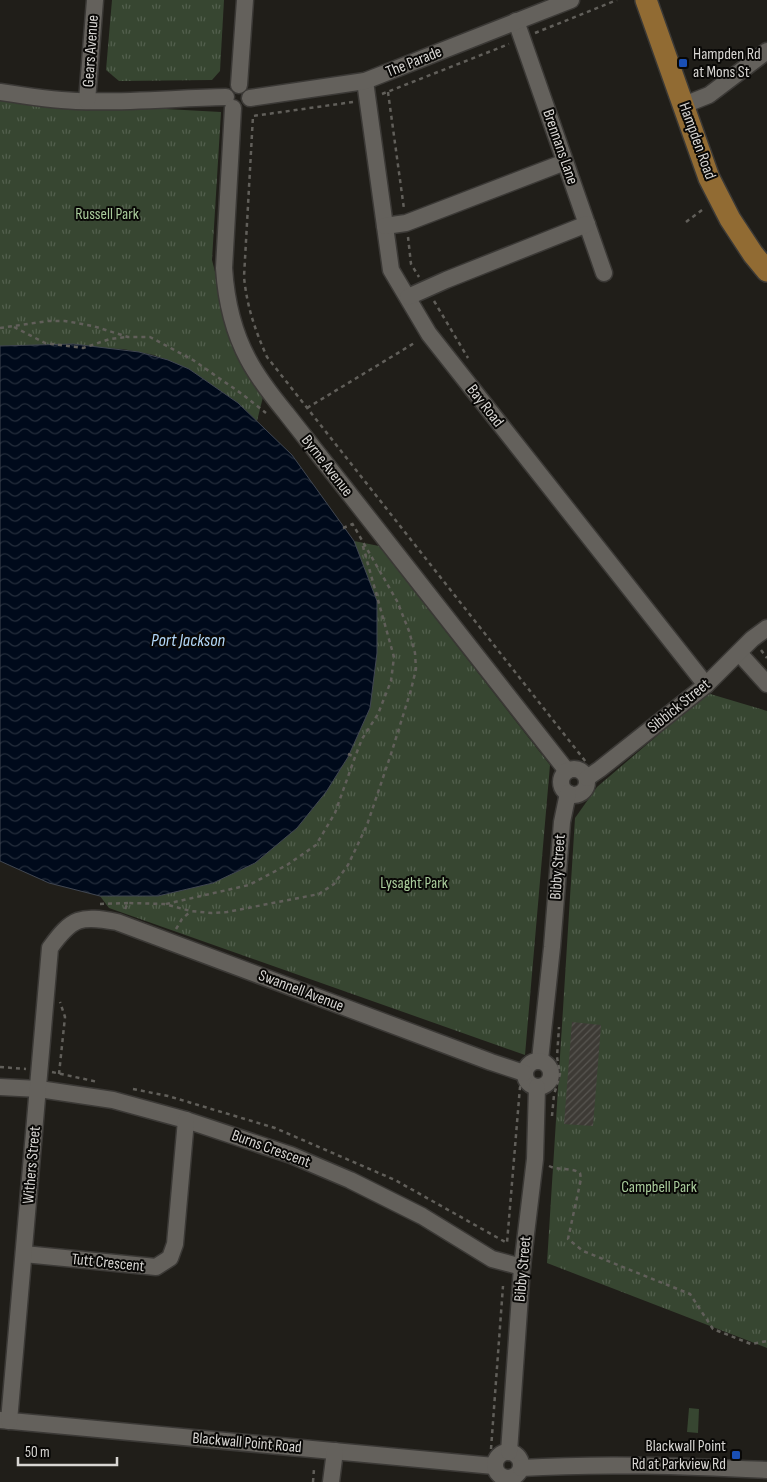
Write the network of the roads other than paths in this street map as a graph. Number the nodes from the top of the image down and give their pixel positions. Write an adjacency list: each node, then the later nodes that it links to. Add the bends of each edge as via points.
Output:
1 (95, 0): 11 (street, Gears Avenue)
2 (245, 0): 8 (street)
3 (571, 0): 5 (street, The Parade)
4 (646, 0): 13 (main road, Hampden Road)
5 (516, 21): 7 (street, The Parade); 14 (street, Brennans Lane)
6 (767, 50): 13 (street, via 709,95)
7 (365, 82): 10 (street, The Parade); 16 (street, Bay Road)
8 (240, 85): 10 (street, via 246,88); 12 (street, via 227,93)
9 (0, 92): 11 (street)
10 (250, 98): 12 (street, via 244,107)
11 (87, 101): 12 (street)
12 (230, 102): 24 (street, Byrne Avenue, via 224,268 226,295 248,359 286,413)
13 (684, 105): 17 (main road, Hampden Road, via 719,199)
14 (566, 162): 15 (street, Brennans Lane); 16 (street, via 406,223)
15 (587, 224): 18 (street, Brennans Lane); 19 (street)
16 (386, 226): 19 (street, Bay Road, via 392,270)
17 (767, 271)
18 (604, 273)
19 (408, 297): 23 (street, Bay Road, via 429,334)
20 (767, 628): 21 (street, Sibbick Street)
21 (739, 653): 22 (street); 23 (street, Sibbick Street)
22 (767, 684)
23 (706, 685): 25 (street, Sibbick Street)
24 (567, 770): 25 (street, via 579,769); 26 (street, via 561,782)
25 (591, 775): 26 (street, via 581,793)
26 (568, 793): 28 (street, Bibby Street, via 562,822)
27 (77, 920): 29 (street, Swannell Avenue, via 93,918 117,922); 32 (street, Withers Street, via 62,930 50,948)
28 (540, 1060): 29 (street, via 529,1063); 31 (street, via 547,1064 551,1075 545,1085)
29 (524, 1073): 31 (street, via 526,1081)
30 (0, 1087): 32 (street, Burns Crescent)
31 (537, 1087): 35 (street, Bibby Street, via 535,1159)
32 (39, 1089): 33 (street, Burns Crescent, via 113,1100); 34 (street, Withers Street)
33 (186, 1120): 34 (street, Tutt Crescent, via 175,1244 170,1258 156,1267); 35 (street, Burns Crescent, via 291,1155 350,1180 422,1216 492,1258)
34 (24, 1254): 36 (street, Withers Street)
35 (522, 1266): 38 (street, Bibby Street)
36 (4, 1420): 37 (street, Blackwall Point Road)
37 (335, 1452): 39 (street, Blackwall Point Road); 43 (street)
38 (509, 1452): 39 (street, via 500,1454); 40 (street, via 517,1455)
39 (494, 1466): 42 (street, via 497,1474)
40 (521, 1468): 41 (street, via 564,1465); 42 (street, via 516,1476)
41 (767, 1470)
42 (507, 1480)
43 (331, 1482)

